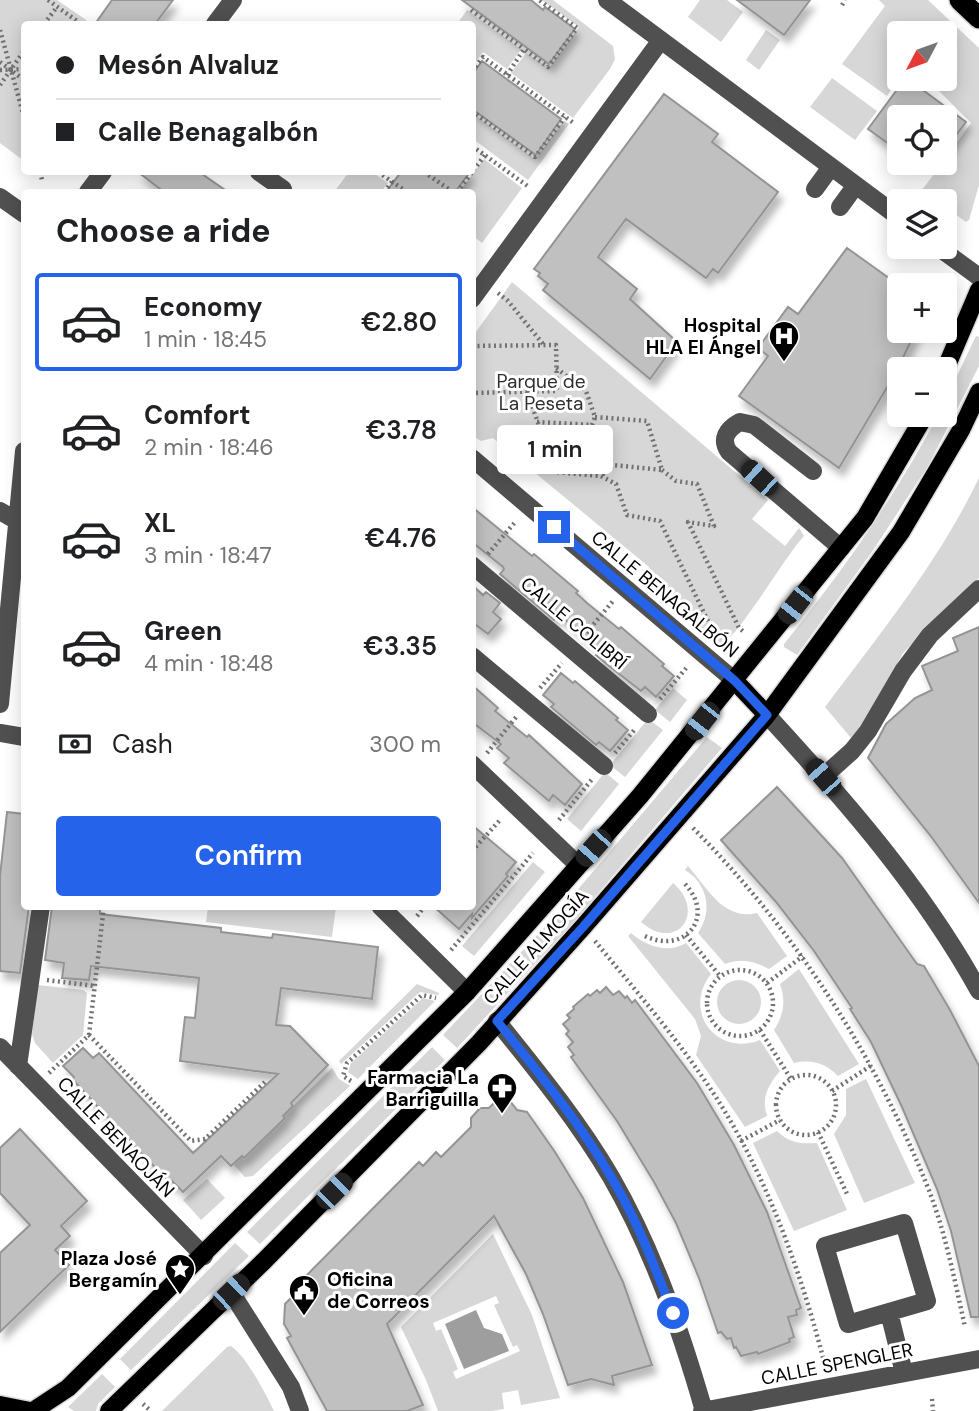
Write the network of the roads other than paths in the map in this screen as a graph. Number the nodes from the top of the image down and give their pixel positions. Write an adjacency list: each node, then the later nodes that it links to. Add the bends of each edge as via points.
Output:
1 (233, 0): 5 (street)
2 (607, 0): 6 (street)
3 (960, 0): 4 (highway)
4 (979, 18)
5 (217, 21)
6 (661, 40): 7 (street); 19 (street)
7 (831, 167): 9 (street); 11 (street)
8 (263, 175): 10 (street)
9 (856, 185): 13 (street); 14 (street)
10 (282, 189)
11 (815, 189)
12 (0, 197): 15 (street)
13 (840, 207)
14 (887, 208)
15 (21, 212)
16 (954, 259): 17 (street)
17 (979, 277)
18 (979, 290): 20 (main road)
19 (476, 294)
20 (951, 357)
21 (979, 392): 35 (main road, CALLE ALMOGÍA, via 901,532)
22 (918, 427): 27 (main road, CALLE ALMOGÍA, via 865,518)
23 (476, 461): 32 (street, CALLE BENAGALBÓN)
24 (813, 471): 27 (street, via 754,425 740,422 724,437 729,452)
25 (0, 511): 26 (street)
26 (21, 523): 30 (street)
27 (841, 548): 32 (main road, CALLE ALMOGÍA)
28 (476, 568): 34 (street, CALLE COLIBRÍ)
29 (979, 590): 40 (street, via 930,635 868,731)
30 (2, 658): 33 (street)
31 (476, 659): 39 (street)
32 (735, 681): 35 (main road); 41 (main road, CALLE ALMOGÍA)
33 (0, 704)
34 (648, 713)
35 (767, 715): 40 (street); 46 (main road, CALLE ALMOGÍA)
36 (0, 733): 37 (street)
37 (21, 736)
38 (479, 760): 41 (street)
39 (604, 766)
40 (823, 777): 44 (street, via 913,887)
41 (578, 865): 45 (main road, CALLE ALMOGÍA)
42 (40, 910): 48 (street)
43 (384, 910): 45 (street)
44 (979, 991)
45 (467, 992): 49 (main road, CALLE ALMOGÍA)
46 (497, 1021): 50 (main road, CALLE ALMOGÍA); 58 (street, via 584,1133 636,1223 673,1313)
47 (0, 1047): 48 (street, CALLE BENAOJÁN)
48 (18, 1066): 49 (street, CALLE BENAOJÁN)
49 (204, 1255): 55 (main road, CALLE ALMOGÍA, via 68,1388)
50 (231, 1292): 56 (main road, CALLE ALMOGÍA); 57 (street, via 291,1387)
51 (889, 1312): 51 (street, via 848,1324 825,1246 904,1223 927,1301); 53 (street)
52 (979, 1359): 53 (street, CALLE SPENGLER)
53 (904, 1373): 58 (street, CALLE SPENGLER)
54 (0, 1405): 55 (main road)
55 (31, 1411)
56 (109, 1411)
57 (300, 1411)
58 (703, 1411)

